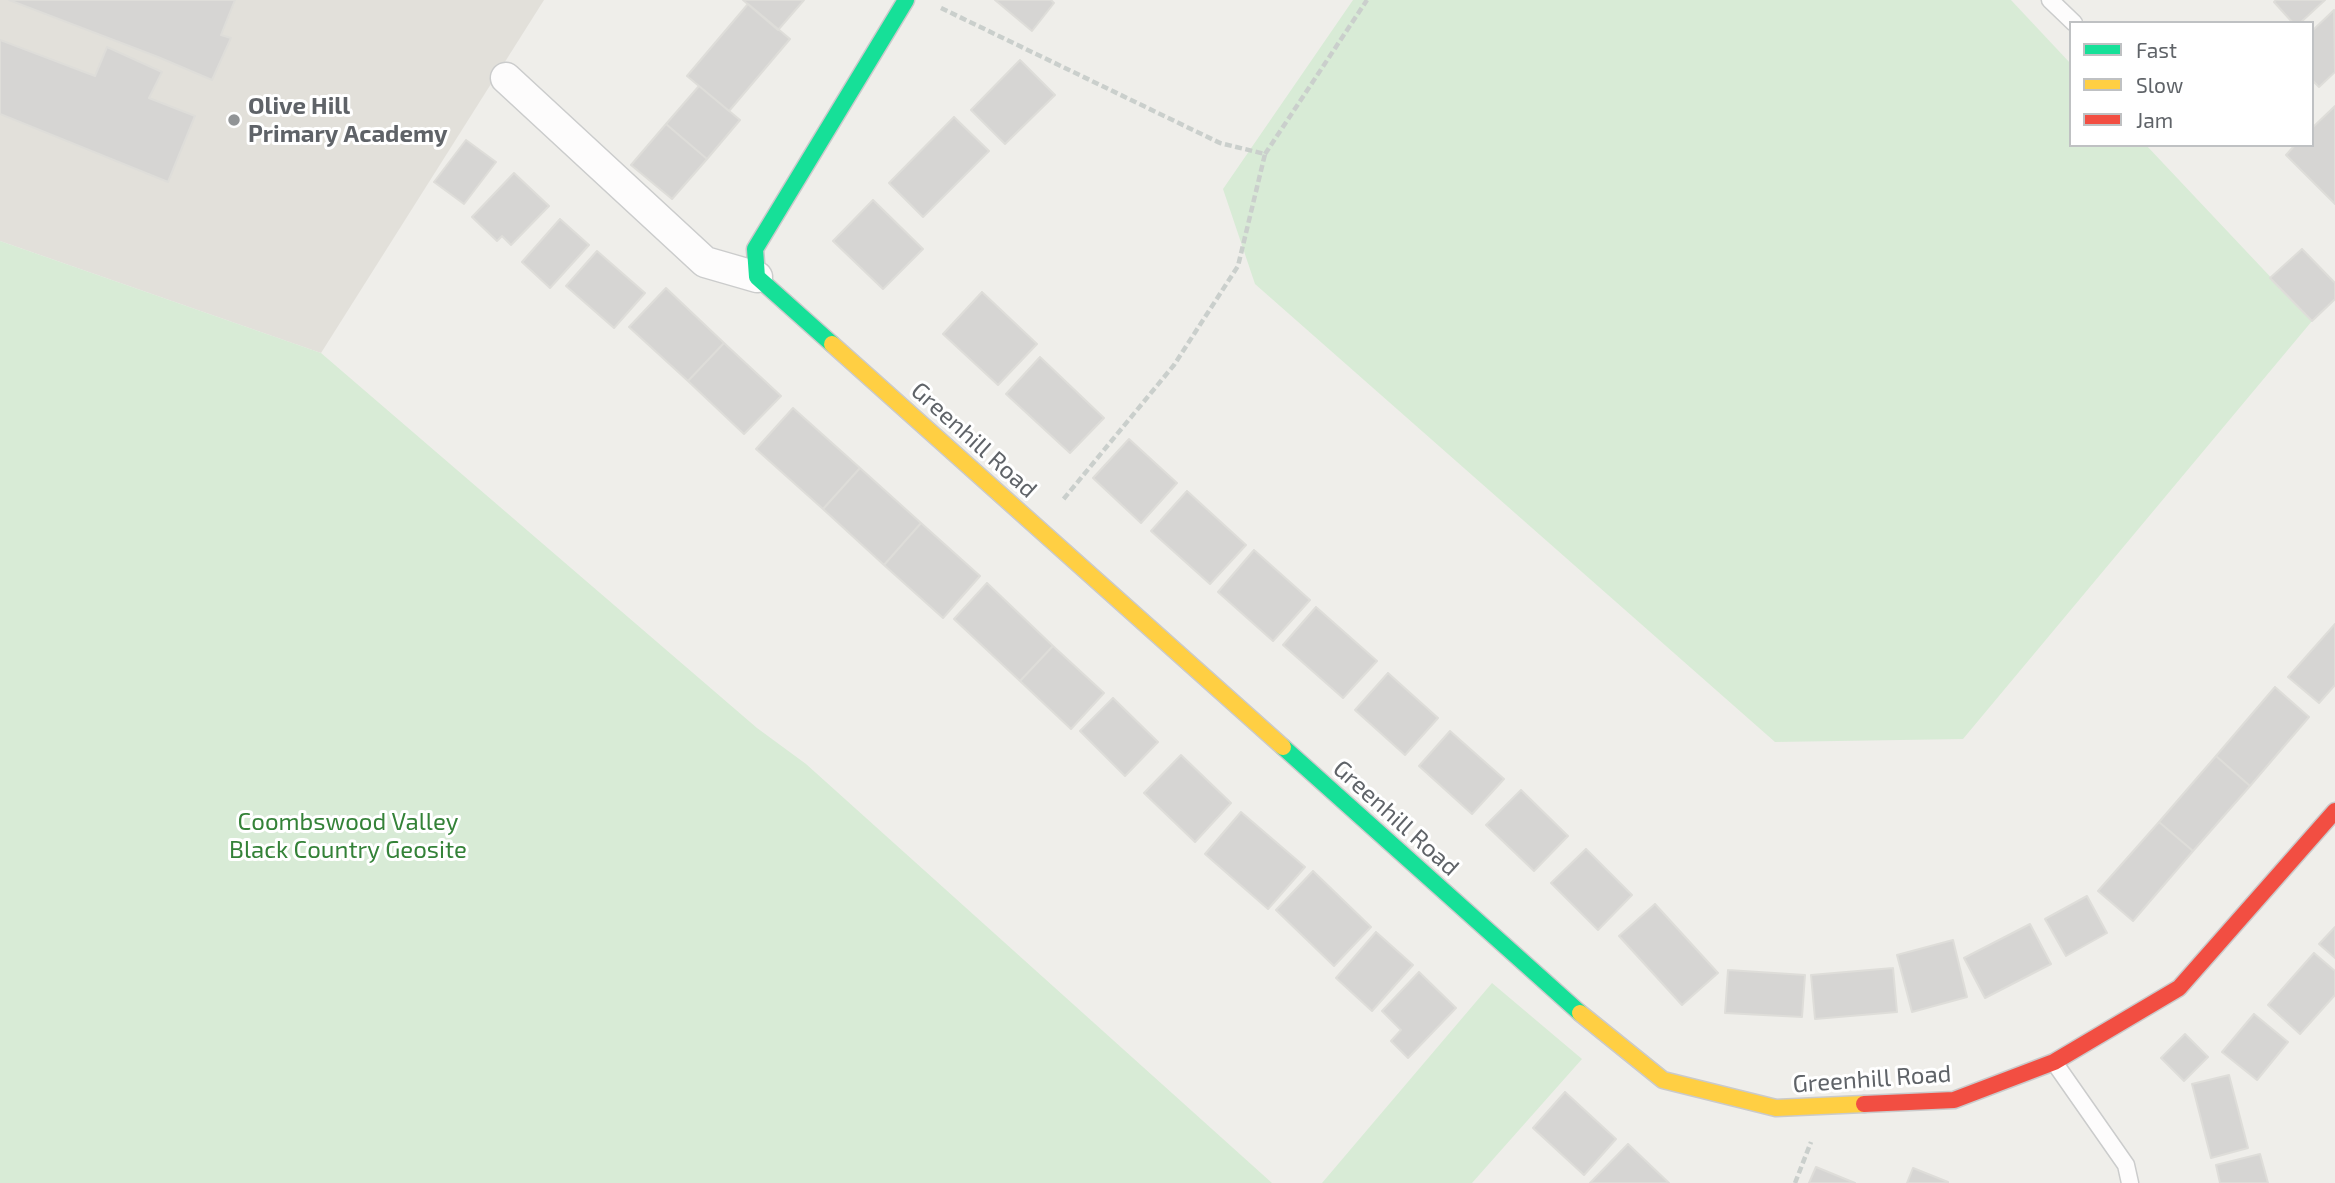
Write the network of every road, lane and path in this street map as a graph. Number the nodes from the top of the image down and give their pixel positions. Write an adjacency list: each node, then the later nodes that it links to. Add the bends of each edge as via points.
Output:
1 (906, 0): 8 (street, via 755,249)
2 (1367, 0): 7 (path)
3 (2050, 0): 5 (lane)
4 (936, 6): 7 (path, via 1220,143)
5 (2072, 21)
6 (506, 78): 8 (street, via 705,262)
7 (1265, 154): 9 (path, via 1238,266 1174,365)
8 (757, 277): 9 (street, Greenhill Road)
9 (1039, 529): 11 (street, Greenhill Road, via 1598,1029 1663,1080 1776,1108 1954,1100)
10 (2335, 811): 11 (street, Greenhill Road, via 2179,988)
11 (2054, 1062): 12 (lane, via 2126,1166)
12 (2130, 1183)

